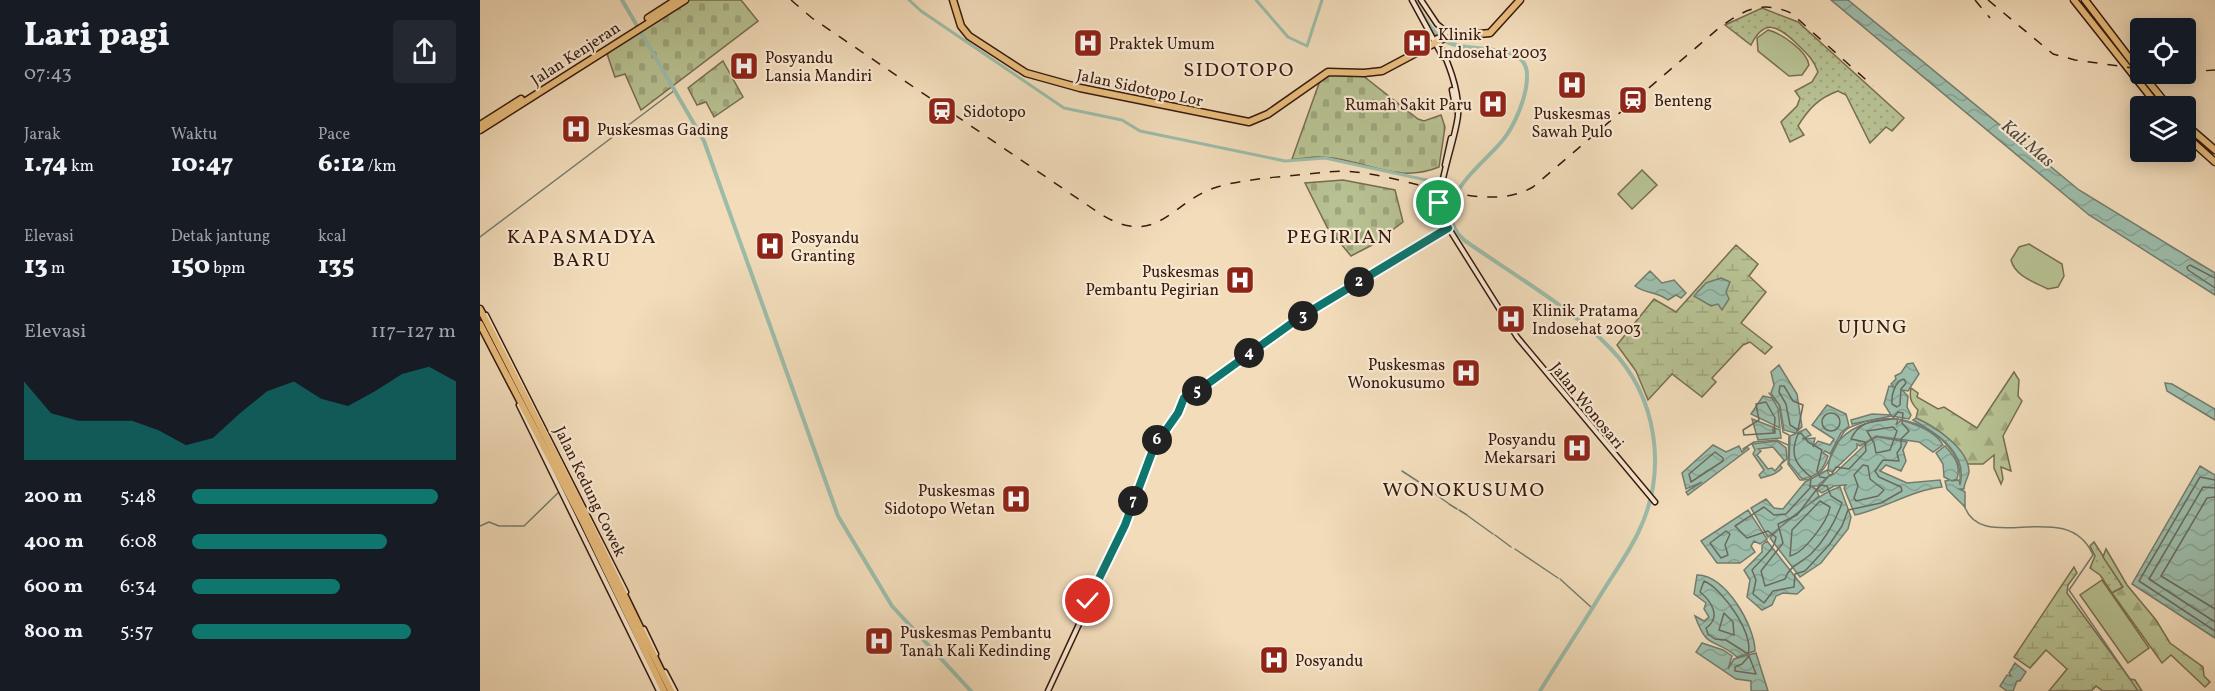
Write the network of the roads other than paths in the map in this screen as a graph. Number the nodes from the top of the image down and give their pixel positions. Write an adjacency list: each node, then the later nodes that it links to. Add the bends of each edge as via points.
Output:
1 (675, 0): 9 (highway, Jalan Kenjeran)
2 (685, 0): 9 (highway, Jalan Kenjeran)
3 (955, 0): 11 (highway, Jalan Sidotopo Lor, via 961,26 969,36 1027,72 1080,88 1251,120 1272,109 1321,70 1382,68)
4 (1412, 0): 11 (main road)
5 (1421, 0): 11 (main road, via 1437,24)
6 (1517, 0): 11 (highway, via 1490,33)
7 (2074, 0): 14 (highway)
8 (2085, 0): 12 (highway)
9 (648, 21): 10 (highway, Jalan Kenjeran)
10 (639, 26): 17 (highway, Jalan Kenjeran); 18 (highway, Jalan Kenjeran)
11 (1440, 38): 23 (main road, Jalan Wonosari, via 1455,106 1438,205 1438,216)
12 (2130, 57)
13 (2151, 84): 16 (highway)
14 (2142, 87): 15 (highway)
15 (2150, 96)
16 (2160, 96)
17 (480, 124)
18 (480, 130)
19 (2196, 134): 21 (highway)
20 (2196, 146): 22 (highway)
21 (2215, 150)
22 (2215, 162)
23 (1447, 229): 30 (main road, Jalan Wonosari, via 1517,337); 33 (main road, via 1299,318 1182,400 1178,413 1155,444 1116,545)
24 (480, 304): 29 (main road, Jalan Kedung Cowek)
25 (480, 309): 28 (highway, Jalan Kedung Cowek)
26 (480, 324): 28 (highway, Jalan Kedung Cowek)
27 (480, 329): 29 (main road, Jalan Kedung Cowek)
28 (504, 361): 29 (highway, Jalan Kedung Cowek); 29 (highway, Jalan Kedung Cowek, via 513,386)
29 (558, 469): 31 (highway, Jalan Kedung Cowek); 32 (highway, Jalan Kedung Cowek, via 563,489)
30 (1653, 500)
31 (637, 619): 32 (highway, Jalan Kedung Cowek); 32 (main road, Jalan Kedung Cowek)
32 (666, 689)
33 (1048, 691)

